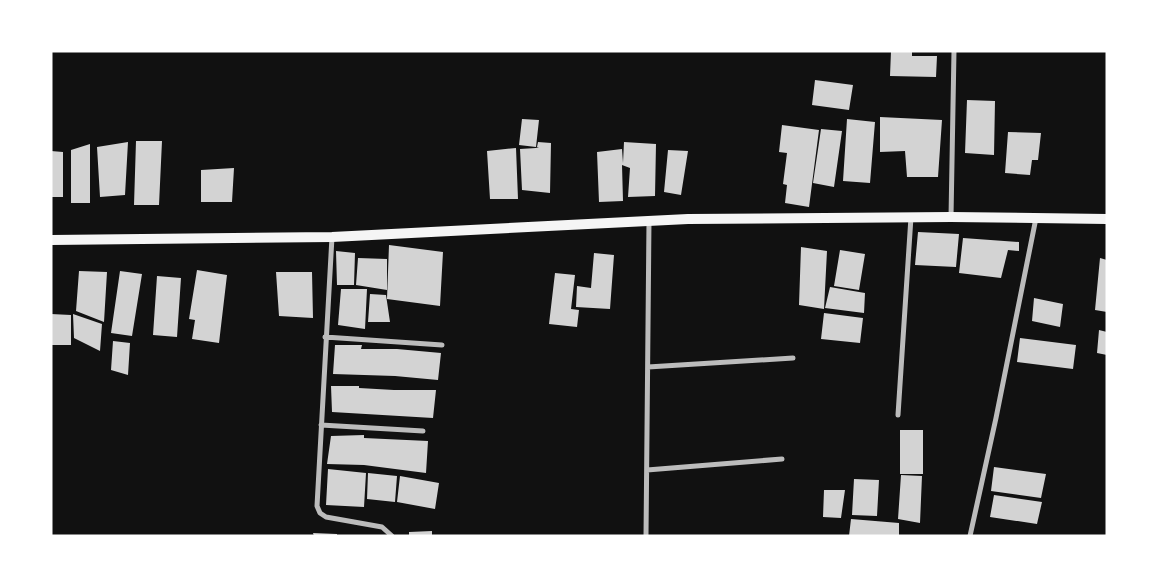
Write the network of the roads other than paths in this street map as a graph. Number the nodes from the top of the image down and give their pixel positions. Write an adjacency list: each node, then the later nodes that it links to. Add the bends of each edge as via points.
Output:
1 (954, 51): 2 (street)
2 (951, 216): 3 (main road); 4 (main road)
3 (911, 217): 6 (main road); 13 (street)
4 (1036, 217): 5 (main road); 20 (street)
5 (1107, 218)
6 (649, 221): 7 (main road); 12 (street)
7 (332, 237): 8 (main road); 9 (street)
8 (51, 240)
9 (325, 337): 10 (street); 14 (street)
10 (442, 345)
11 (793, 358): 12 (street)
12 (648, 367): 17 (street)
13 (898, 415)
14 (321, 424): 15 (street); 18 (street, via 318,510 332,519 382,527)
15 (423, 431)
16 (782, 459): 17 (street)
17 (647, 470): 19 (street)
18 (392, 536)
19 (646, 536)
20 (970, 536)

